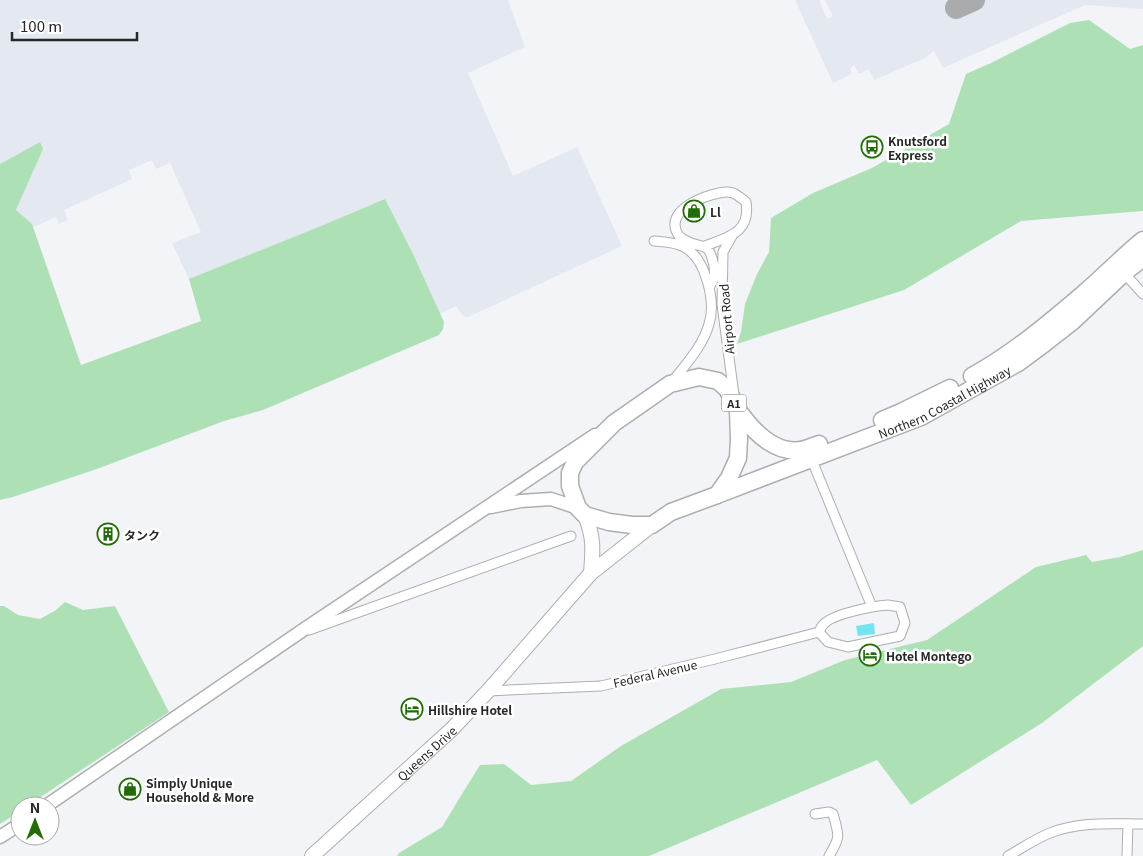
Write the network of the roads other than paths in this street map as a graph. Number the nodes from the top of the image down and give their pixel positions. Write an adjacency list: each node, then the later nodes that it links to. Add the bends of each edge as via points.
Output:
1 (732, 236): 4 (street); 4 (street, Airport Road, via 744,224 748,210 746,202 734,192 705,196 680,211 676,226 683,239); 10 (street, Airport Road, via 723,252 722,305)
2 (1143, 240): 10 (highway, Northern Coastal Highway / A1, via 1084,294 984,370 902,412 800,450 784,449 769,442 756,432)
3 (654, 241): 7 (street, Airport Road, via 684,247 695,256)
4 (705, 246): 7 (street, Airport Road, via 711,253 714,270 714,280)
5 (1143, 258): 6 (highway, Northern Coastal Highway)
6 (1124, 273): 8 (street); 12 (highway, Northern Coastal Highway, via 1072,322 1018,363 921,416)
7 (709, 287): 9 (street, Airport Road, via 710,323 695,353)
8 (1143, 294)
9 (670, 384): 10 (highway, A1, via 699,377 718,381 727,389); 11 (highway, A1)
10 (737, 407): 13 (highway, A1, via 738,458)
11 (614, 423): 14 (main road); 15 (highway, A1, via 575,462 570,473 570,486)
12 (811, 458): 13 (highway, Northern Coastal Highway); 19 (street)
13 (717, 494): 16 (highway, via 671,512)
14 (483, 509): 15 (main road, via 551,499); 21 (main road)
15 (581, 511): 16 (highway, via 609,522); 18 (main road, A1, via 590,529 593,546)
16 (652, 525): 18 (main road, Queens Drive)
17 (570, 536): 21 (street)
18 (591, 572): 22 (main road, Queens Drive)
19 (872, 607): 20 (street, via 836,617 823,624); 20 (street, via 900,607 905,623 900,636 848,647 828,642)
20 (819, 632): 22 (street, Federal Avenue, via 601,686)
21 (297, 634): 23 (main road)
22 (488, 691): 27 (main road, Queens Drive, via 451,730)
23 (60, 796)
24 (815, 814): 28 (street, via 833,814 838,835)
25 (1128, 824): 26 (street); 29 (street, via 1097,823 1063,829); 30 (street)
26 (1143, 824)
27 (312, 856)
28 (829, 856)
29 (1008, 856)
30 (1127, 856)

